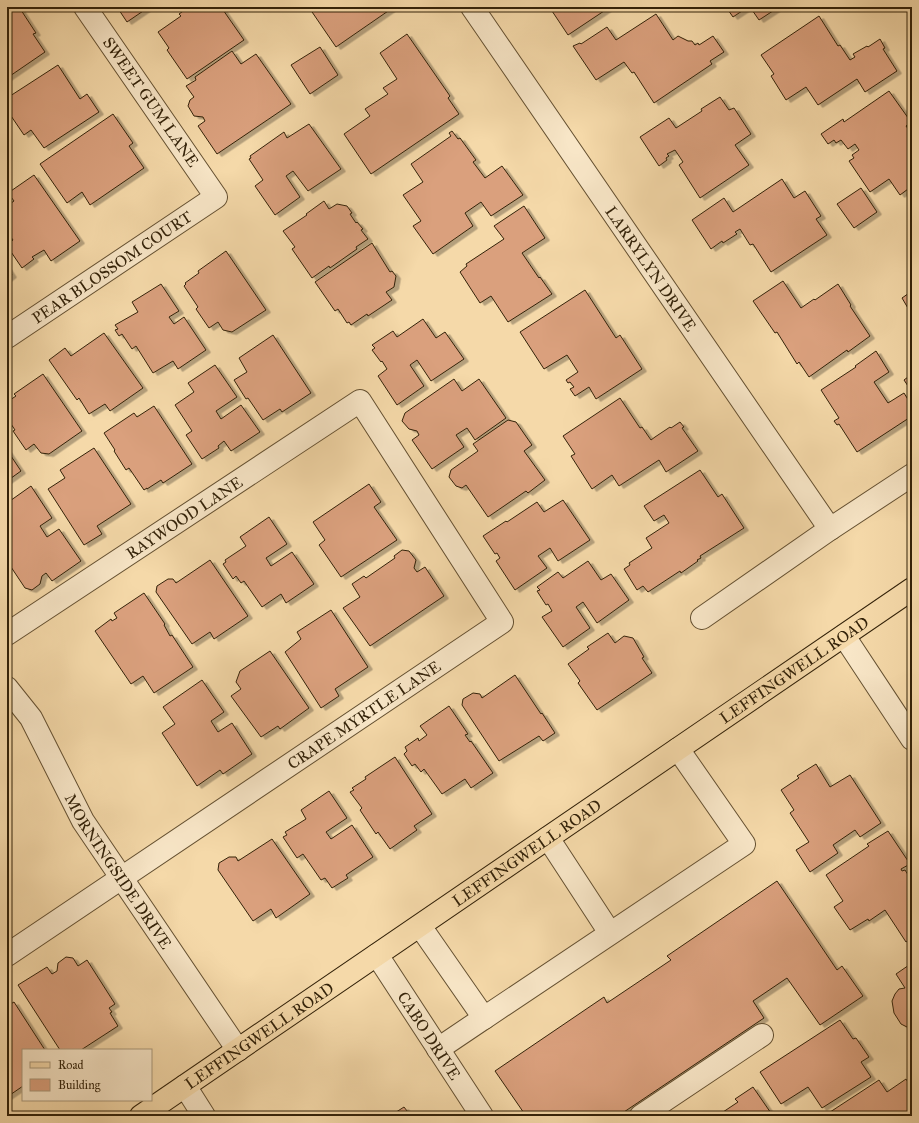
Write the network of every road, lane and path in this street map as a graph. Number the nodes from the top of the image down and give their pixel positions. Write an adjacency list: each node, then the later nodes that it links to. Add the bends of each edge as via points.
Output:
1 (85, 7): 3 (street, SWEET GUM LANE)
2 (472, 7): 7 (street, LARRYLYN DRIVE)
3 (216, 196): 4 (street, PEAR BLOSSOM COURT)
4 (7, 337)
5 (360, 401): 10 (street, RAYWOOD LANE); 16 (street, CRAPE MYRTLE LANE, via 502,622)
6 (912, 475): 7 (street)
7 (830, 529): 9 (street)
8 (912, 589): 11 (main road, LEFFINGWELL ROAD)
9 (702, 618)
10 (7, 634)
11 (844, 636): 13 (street); 14 (main road, LEFFINGWELL ROAD)
12 (7, 688): 16 (street, MORNINGSIDE DRIVE, via 31,718 84,821)
13 (912, 739)
14 (678, 749): 15 (main road, LEFFINGWELL ROAD); 18 (street, via 744,844)
15 (548, 838): 17 (main road, LEFFINGWELL ROAD); 18 (street)
16 (123, 878): 20 (street, CRAPE MYRTLE LANE); 23 (street, MORNINGSIDE DRIVE)
17 (420, 926): 19 (main road, LEFFINGWELL ROAD); 21 (street)
18 (610, 933): 21 (street)
19 (377, 955): 23 (main road, LEFFINGWELL ROAD); 24 (street, CABO DRIVE)
20 (7, 956)
21 (484, 1018): 24 (street)
22 (762, 1035): 29 (street)
23 (238, 1050): 25 (main road, LEFFINGWELL ROAD)
24 (438, 1050): 28 (street, CABO DRIVE)
25 (185, 1086): 26 (main road, LEFFINGWELL ROAD); 27 (street)
26 (142, 1116)
27 (204, 1116)
28 (482, 1116)
29 (641, 1116)

